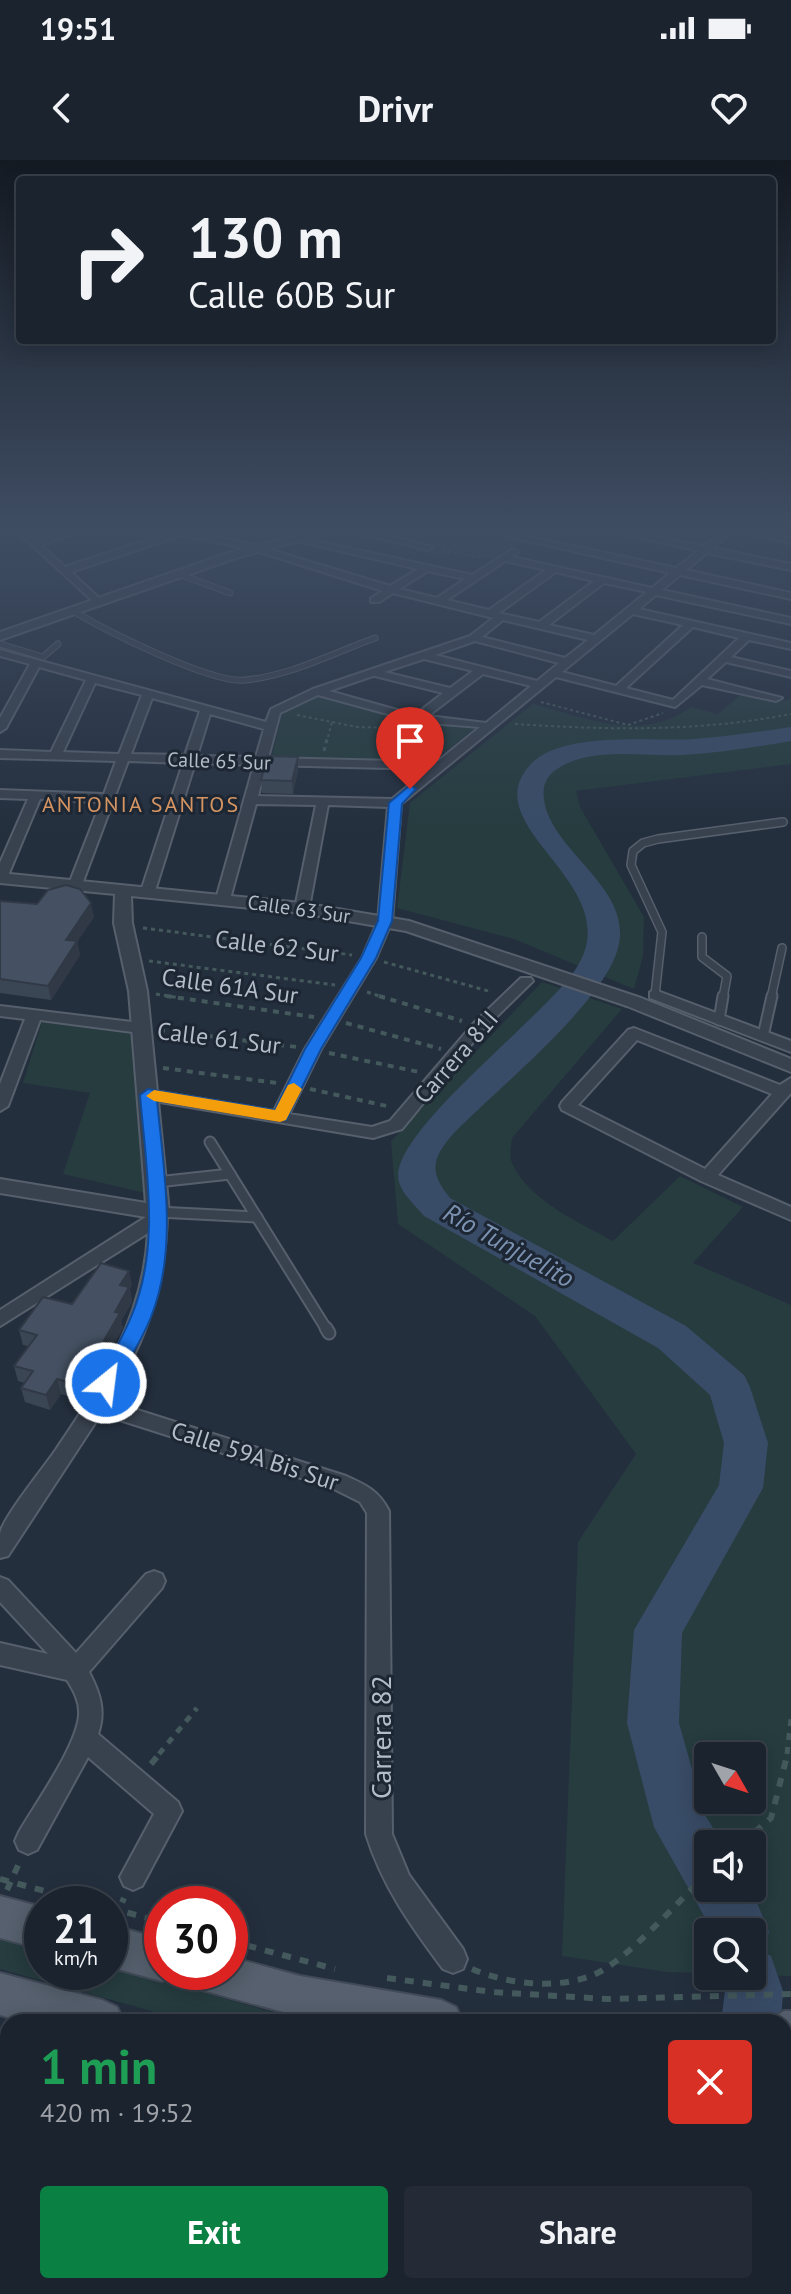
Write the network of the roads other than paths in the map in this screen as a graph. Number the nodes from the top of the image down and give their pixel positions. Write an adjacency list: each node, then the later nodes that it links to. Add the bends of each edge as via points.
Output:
1 (110, 631): 8 (lane, via 237,682)
2 (481, 631): 9 (street)
3 (560, 631): 10 (street)
4 (606, 631): 10 (street)
5 (683, 631): 26 (street)
6 (721, 631): 7 (street)
7 (747, 636): 13 (street); 16 (street)
8 (375, 638)
9 (474, 638): 15 (street); 17 (street)
10 (596, 639): 17 (street)
11 (0, 644): 12 (lane, via 43,657)
12 (58, 644)
13 (791, 646)
14 (0, 653): 18 (street)
15 (427, 656): 19 (street); 20 (street)
16 (723, 658): 22 (street); 24 (street)
17 (567, 662): 21 (street)
18 (36, 663): 23 (street); 35 (street)
19 (481, 670): 25 (street); 28 (street)
20 (375, 673): 27 (street); 28 (street)
21 (553, 673): 25 (street); 26 (street)
22 (791, 674)
23 (92, 678): 29 (street); 37 (street)
24 (699, 681): 26 (street, via 675,704); 30 (street)
25 (539, 685): 33 (street)
26 (618, 690)
27 (317, 691): 32 (street); 34 (street, via 281,705)
28 (452, 692): 32 (street)
29 (148, 693): 31 (street); 38 (street)
30 (776, 698)
31 (206, 709): 34 (street); 39 (street)
32 (417, 719): 33 (street)
33 (486, 724): 41 (street)
34 (271, 727): 40 (street)
35 (0, 728)
36 (0, 754): 37 (street, Calle 65 Sur)
37 (55, 756): 38 (street, Calle 65 Sur)
38 (123, 758): 39 (street, Calle 65 Sur); 44 (street)
39 (190, 761): 40 (street, Calle 65 Sur); 51 (street)
40 (261, 763): 41 (street, Calle 65 Sur); 45 (street)
41 (438, 766): 47 (street)
42 (0, 794): 43 (street)
43 (36, 795): 44 (street); 49 (street)
44 (108, 798): 50 (street)
45 (251, 800): 46 (street); 52 (street)
46 (323, 801): 47 (street); 53 (street)
47 (395, 803): 54 (street)
48 (783, 822): 59 (lane, via 658,839 633,851 631,865 662,932)
49 (0, 878): 50 (street, Calle 63 Sur)
50 (76, 884): 51 (street, Calle 63 Sur)
51 (137, 890): 52 (street, Calle 63 Sur); 57 (street); 57 (street, via 123,923)
52 (223, 899): 53 (street, Calle 63 Sur)
53 (302, 908): 54 (street, Calle 63 Sur)
54 (385, 921): 66 (street, Calle 63 Sur, via 634,1002); 70 (street)
55 (702, 937): 62 (lane, via 702,957 727,976)
56 (782, 948): 64 (lane)
57 (133, 959): 63 (street)
58 (526, 981): 70 (street, Carrera 81I, via 386,1131)
59 (655, 995): 62 (street)
60 (0, 1011): 61 (street, Calle 61 Sur)
61 (34, 1015): 63 (street, Calle 61 Sur); 69 (street)
62 (719, 1020): 64 (street)
63 (140, 1028): 68 (street)
64 (763, 1036): 65 (street)
65 (791, 1047)
66 (791, 1066)
67 (787, 1088): 73 (street); 73 (street, via 634,1033 568,1106)
68 (148, 1095): 70 (street); 74 (street)
69 (0, 1106)
70 (280, 1116)
71 (210, 1142): 72 (lane)
72 (230, 1174): 74 (lane); 78 (lane)
73 (707, 1177): 76 (street)
74 (157, 1182): 77 (street)
75 (0, 1186): 77 (street)
76 (791, 1214)
77 (158, 1215): 78 (lane); 79 (street); 81 (street, via 150,1291 130,1342)
78 (257, 1217): 80 (lane)
79 (0, 1319)
80 (329, 1333)
81 (95, 1404): 82 (street, Calle 59A Bis Sur, via 339,1482); 83 (street)
82 (368, 1496): 93 (street, Carrera 82, via 378,1511 381,1535 379,1834 400,1888)
83 (0, 1549)
84 (154, 1581): 87 (street)
85 (0, 1587): 87 (street)
86 (0, 1654): 87 (street)
87 (79, 1677): 88 (street, via 91,1714)
88 (84, 1738): 89 (street); 90 (street, via 169,1811)
89 (28, 1841)
90 (133, 1877)
91 (6, 1900): 92 (main road)
92 (24, 1914)
93 (453, 1959)
94 (248, 1983): 97 (main road)
95 (0, 1994): 96 (main road)
96 (42, 2014)
97 (396, 2014)

